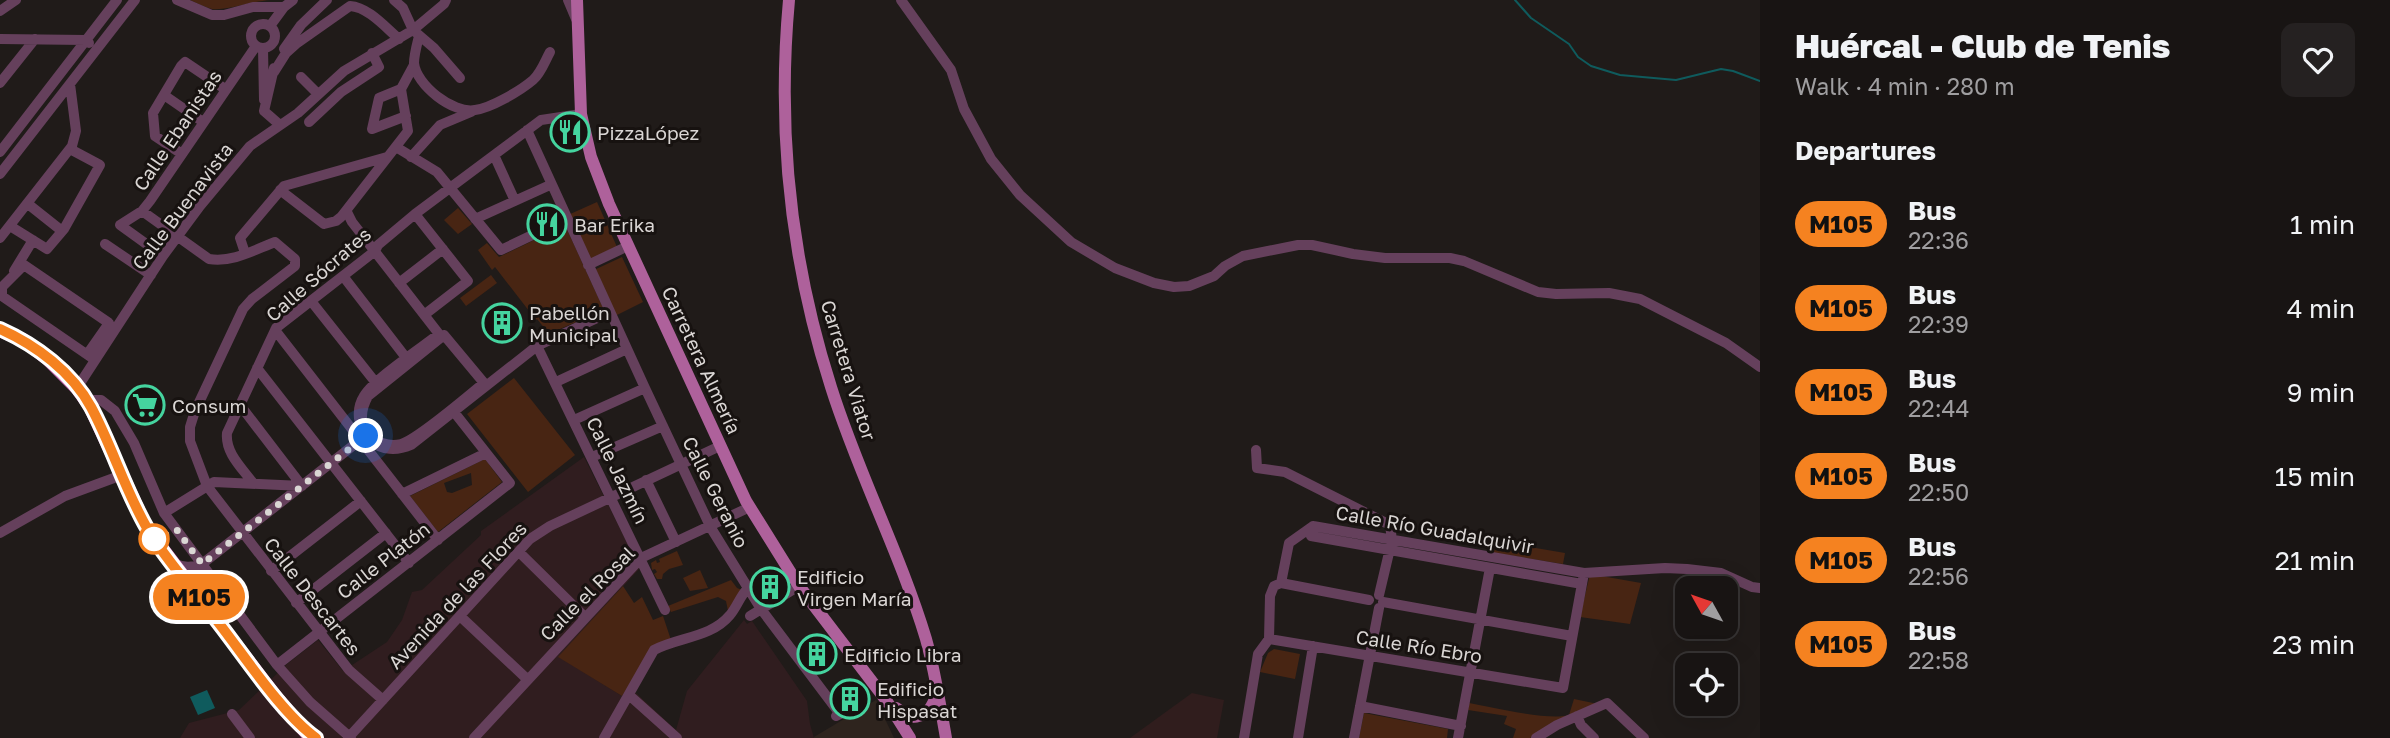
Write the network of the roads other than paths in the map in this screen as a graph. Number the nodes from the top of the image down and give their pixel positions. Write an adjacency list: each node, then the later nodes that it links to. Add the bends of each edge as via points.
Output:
1 (16, 0): 13 (street)
2 (117, 0): 20 (street)
3 (135, 0): 22 (street)
4 (177, 0): 12 (street, via 212,15)
5 (327, 0): 26 (street, via 277,56)
6 (394, 0): 16 (street)
7 (446, 0): 16 (street, Calle Buenavista)
8 (568, 0): 14 (street)
9 (576, 0): 14 (main road, Carretera Almería)
10 (789, 0): 158 (main road, Carretera Viator, via 784,68 786,159 812,322 831,388 926,640)
11 (901, 0): 88 (street, via 951,70 964,109 991,159 1020,195 1071,242 1115,268 1174,287 1214,276 1243,256 1298,245 1385,258 1450,258 1538,292 1609,293 1640,299 1726,343)
12 (288, 3): 15 (street)
13 (0, 11)
14 (576, 20): 39 (main road, Carretera Almería)
15 (270, 26): 21 (street, via 275,34 272,44); 21 (street, via 260,24 252,29 251,38)
16 (416, 33): 19 (street, Calle Buenavista); 25 (street); 28 (street)
17 (0, 39): 18 (street)
18 (35, 39): 20 (street); 30 (street)
19 (399, 39): 24 (street, Calle Buenavista); 26 (street, via 361,9 350,6 296,44)
20 (86, 40): 22 (street); 47 (street)
21 (260, 47): 32 (street, Calle Ebanistas); 37 (street)
22 (97, 49): 31 (street)
23 (550, 52): 38 (street, via 533,80 490,106)
24 (372, 53): 29 (street, Calle Buenavista); 34 (street, via 379,67)
25 (414, 65): 33 (street); 38 (street, via 439,97 455,108)
26 (274, 72): 37 (street)
27 (300, 77): 35 (street)
28 (460, 78)
29 (333, 80): 34 (street); 35 (street, Calle Buenavista)
30 (0, 83)
31 (70, 84): 46 (street, via 76,131); 52 (street)
32 (225, 89): 36 (street, via 185,61); 41 (street, Calle Ebanistas)
33 (401, 89): 40 (street); 40 (street, via 379,98 372,129)
34 (341, 92): 42 (street)
35 (318, 94): 43 (street, Calle Buenavista)
36 (164, 95): 41 (street); 48 (street, via 153,113 154,134)
37 (264, 111): 43 (street)
38 (472, 111): 51 (street, via 440,125)
39 (581, 114): 44 (street, Calle Sócrates, via 541,120); 69 (main road, Carretera Almería, via 591,157)
40 (406, 116): 45 (street, via 408,131)
41 (203, 122): 48 (street, Calle Ebanistas)
42 (309, 122)
43 (280, 125): 65 (street, Calle Buenavista, via 250,146)
44 (527, 130): 49 (street, Calle Sócrates); 53 (street, Calle Geranio)
45 (396, 147): 50 (street); 51 (street)
46 (70, 149): 57 (street); 64 (street, via 100,165)
47 (0, 152)
48 (182, 154): 58 (street, Calle Ebanistas)
49 (494, 155): 54 (street, Calle Sócrates); 56 (street)
50 (388, 156): 55 (street); 59 (street)
51 (411, 157): 54 (street, via 437,172)
52 (0, 174)
53 (550, 186): 56 (street); 62 (street, Calle Geranio)
54 (450, 189): 60 (street, Calle Sócrates); 61 (street)
55 (281, 190): 59 (street, via 324,224); 72 (street, via 240,238)
56 (515, 201): 61 (street)
57 (28, 204): 63 (street); 64 (street)
58 (142, 211): 65 (street); 73 (street, Calle Ebanistas, via 120,225)
59 (347, 212): 71 (street)
60 (415, 214): 70 (street); 71 (street, Calle Sócrates)
61 (475, 219): 62 (street, via 501,250)
62 (566, 219): 74 (street, Calle Geranio)
63 (10, 226): 66 (street); 67 (street)
64 (62, 231): 67 (street, via 47,248)
65 (178, 236): 72 (street, via 209,259 221,261); 73 (street, Calle Buenavista)
66 (0, 238)
67 (33, 240): 75 (street)
68 (105, 244): 76 (street)
69 (628, 246): 74 (street); 103 (main road, Carretera Almería)
70 (443, 249): 78 (street); 81 (street, via 468,281)
71 (375, 251): 77 (street, Calle Sócrates); 78 (street)
72 (245, 253): 114 (street, Calle Descartes, via 275,242 296,262 243,309 195,411 190,441)
73 (163, 256): 76 (street, Calle Buenavista)
74 (588, 265): 80 (street, Calle Geranio)
75 (12, 275): 86 (street, via 2,287 2,296); 86 (street, via 24,265 109,323)
76 (151, 275): 86 (street, Calle Buenavista)
77 (343, 276): 79 (street, Calle Sócrates); 87 (street)
78 (400, 283): 81 (street)
79 (311, 301): 82 (street, Calle Sócrates); 91 (street)
80 (610, 312): 84 (street); 85 (street, Calle Geranio)
81 (424, 315): 87 (street, via 439,334)
82 (275, 330): 89 (street, Calle Sócrates); 98 (street)
83 (4, 332): 92 (highway, via 48,359)
84 (537, 346): 90 (street, Calle Jazmín); 97 (street)
85 (627, 349): 90 (street); 93 (street, Calle Geranio)
86 (91, 357): 92 (street, Calle Buenavista)
87 (407, 359): 91 (street)
88 (1760, 367)
89 (257, 368): 95 (street, Calle Sócrates); 108 (street)
90 (556, 382): 99 (street, Calle Jazmín)
91 (376, 383): 96 (street, via 364,395)
92 (77, 388): 94 (highway)
93 (645, 388): 99 (street); 101 (street, Calle Geranio)
94 (86, 400): 111 (highway); 120 (street, via 101,400 115,411)
95 (240, 405): 113 (street, Calle Sócrates, via 226,441); 115 (street)
96 (359, 411): 98 (street, via 351,418); 102 (street)
97 (454, 412): 104 (street, via 411,445); 106 (street)
98 (340, 414): 102 (street)
99 (574, 420): 107 (street, Calle Jazmín)
100 (363, 423): 100 (street, via 363,408 371,392 444,335 484,383 402,444 379,442)
101 (663, 426): 107 (street); 109 (street, Calle Geranio)
102 (363, 438): 104 (street); 108 (street); 110 (street)
103 (720, 446): 109 (street, Avenida de las Flores); 119 (main road, Carretera Almería)
104 (388, 449): 110 (street, via 379,454)
105 (1255, 450): 127 (street, via 1257,468 1285,472 1390,525)
106 (486, 453): 116 (street); 125 (street, Calle Platón, via 510,483)
107 (592, 457): 117 (street, Calle Jazmín)
108 (331, 463): 115 (street); 118 (street)
109 (681, 464): 112 (street, Avenida de las Flores); 121 (street, Calle Geranio)
110 (381, 466): 116 (street)
111 (122, 475): 122 (street, via 65,496); 130 (highway, via 147,529)
112 (646, 480): 117 (street, Avenida de las Flores); 126 (street)
113 (253, 482): 114 (street); 115 (street)
114 (207, 486): 120 (street); 123 (street, Calle Descartes)
115 (302, 486): 123 (street)
116 (402, 494): 125 (street)
117 (612, 496): 128 (street, Avenida de las Flores, via 550,526); 129 (street, Calle Jazmín)
118 (361, 500): 124 (street); 134 (street)
119 (750, 507): 121 (street, Calle el Rosal); 137 (main road, Carretera Almería)
120 (164, 513): 132 (street)
121 (710, 526): 126 (street, Calle el Rosal); 138 (street, Calle Geranio)
122 (0, 533)
123 (242, 533): 132 (street); 134 (street, Calle Descartes)
124 (386, 533): 131 (street); 141 (street)
125 (438, 540): 131 (street, Calle Platón)
126 (676, 542): 129 (street, Calle el Rosal)
127 (1391, 545): 133 (street, Calle Río Guadalquivir); 135 (street, Calle Río Guadalquivir); 136 (street, Calle Río Guadalquivir, via 1311,536 1314,526 1289,543); 142 (street)
128 (519, 552): 146 (street, Avenida de las Flores); 147 (street)
129 (641, 558): 144 (street, Calle Jazmín); 147 (street, Calle el Rosal)
130 (172, 562): 132 (street, via 181,567); 149 (highway)
131 (409, 562): 150 (street, Calle Platón)
132 (202, 564): 149 (street, via 202,590); 155 (street)
133 (1490, 568): 135 (street, Calle Río Guadalquivir); 148 (street)
134 (271, 571): 141 (street, Calle Descartes)
135 (1583, 579): 139 (street, via 1647,568 1687,569 1721,573); 151 (street)
136 (1278, 584): 142 (street); 152 (street, via 1270,596)
137 (799, 586): 143 (street); 161 (main road, Carretera Almería)
138 (748, 587): 143 (street, Calle Geranio); 159 (street, via 723,621 654,650)
139 (1756, 587): 140 (street)
140 (1760, 597)
141 (296, 603): 150 (street, Calle Descartes)
142 (1376, 603): 148 (street); 154 (street)
143 (761, 609): 145 (street); 165 (street, Calle Geranio, via 840,714)
144 (665, 610)
145 (750, 616)
146 (461, 617): 157 (street); 160 (street, Avenida de las Flores)
147 (585, 617): 157 (street, Calle el Rosal)
148 (1481, 619): 151 (street); 156 (street)
149 (224, 629): 168 (highway)
150 (319, 632): 155 (street, Calle Platón); 160 (street, Calle Descartes, via 349,670)
151 (1572, 636): 156 (street, Calle Río Ebro, via 1563,688)
152 (1269, 639): 153 (street, Calle Río Ebro); 180 (street, via 1258,654)
153 (1313, 646): 154 (street, Calle Río Ebro); 181 (street)
154 (1366, 656): 156 (street, Calle Río Ebro); 162 (street); 182 (street)
155 (277, 665): 172 (street)
156 (1471, 673): 167 (street)
157 (527, 678): 173 (street, Calle el Rosal)
158 (937, 688): 161 (main road, via 934,704 916,717 903,714); 163 (main road, Carretera Viator)
159 (629, 695): 174 (street); 175 (street)
160 (383, 700): 172 (street, Avenida de las Flores)
161 (886, 700): 176 (main road); 177 (main road)
162 (1360, 706): 167 (street); 183 (street)
163 (941, 708): 178 (main road); 179 (main road, Carretera Viator)
164 (232, 714): 171 (street)
165 (836, 716)
166 (1577, 716): 169 (street); 170 (street, via 1607,703); 185 (street)
167 (1461, 726): 184 (street)
168 (310, 735)
169 (1540, 737)
170 (1640, 737)
171 (250, 738)
172 (349, 738)
173 (474, 738)
174 (604, 738)
175 (677, 738)
176 (901, 738)
177 (910, 738)
178 (935, 738)
179 (946, 738)
180 (1244, 738)
181 (1298, 738)
182 (1348, 738)
183 (1354, 738)
184 (1458, 738)
185 (1594, 738)

